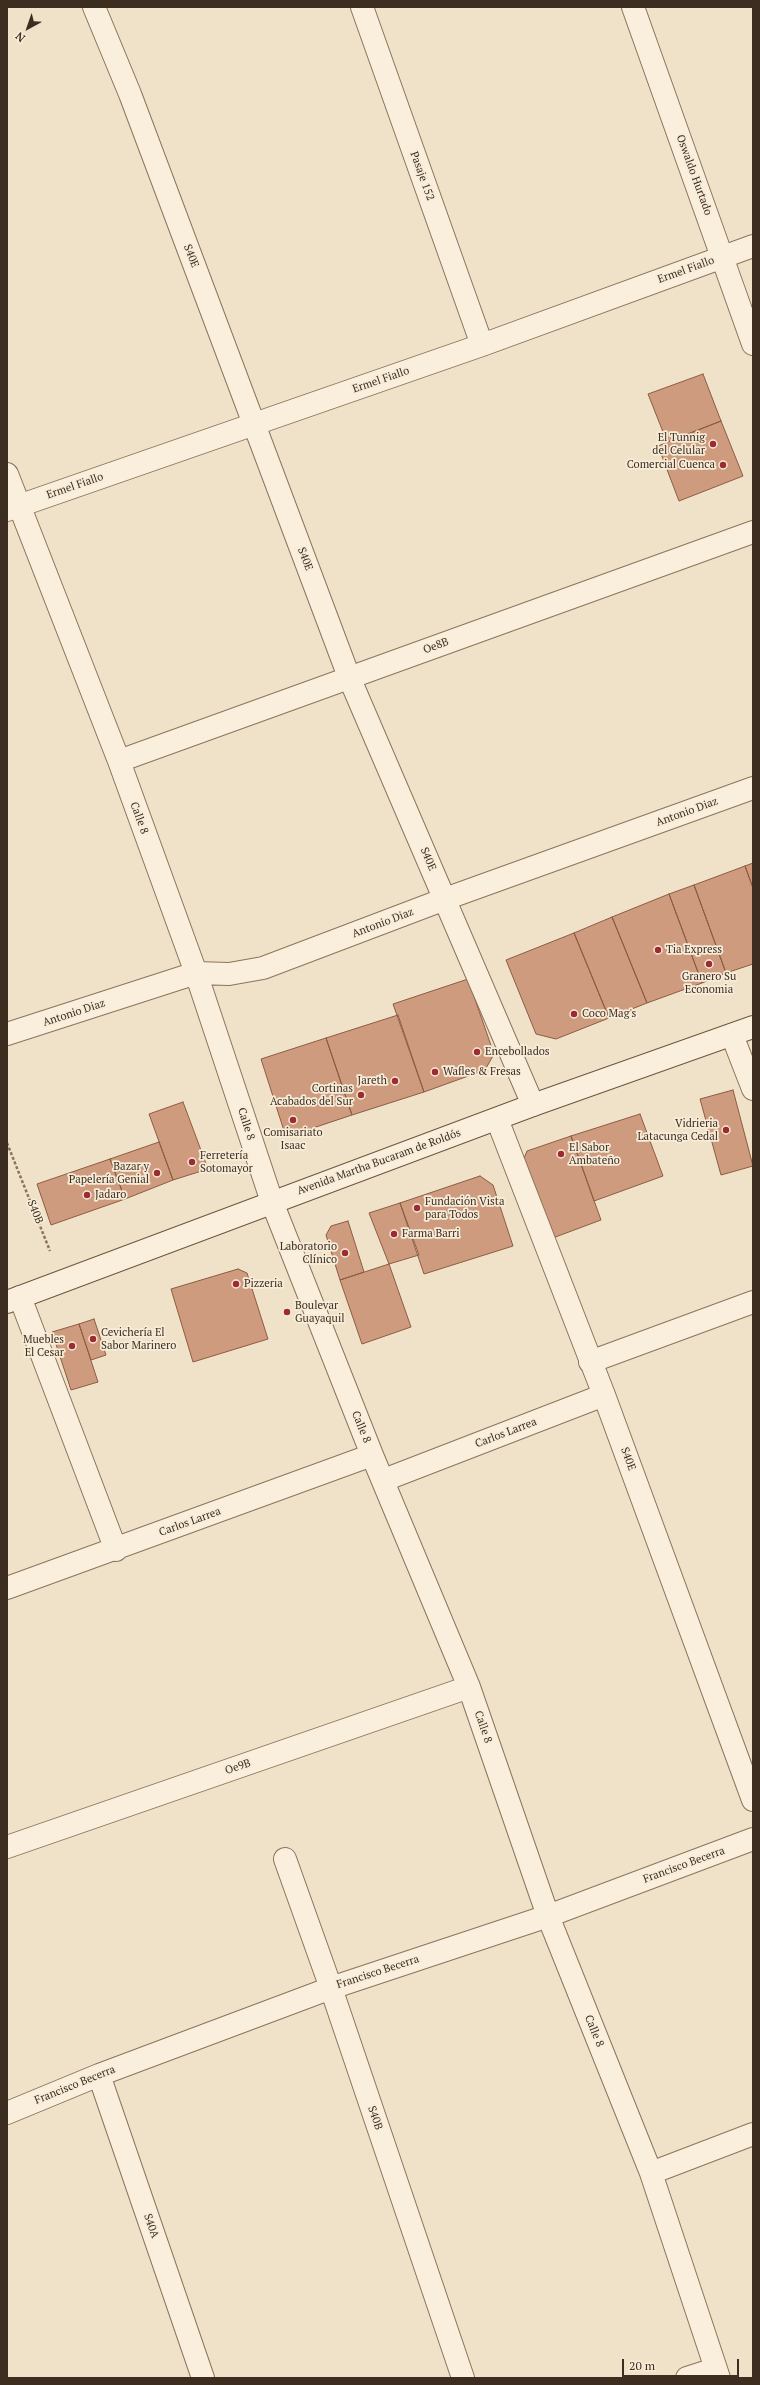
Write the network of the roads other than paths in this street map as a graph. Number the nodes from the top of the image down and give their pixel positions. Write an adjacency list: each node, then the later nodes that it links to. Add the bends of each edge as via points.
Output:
1 (94, 7): 8 (street, S40E, via 130,94)
2 (362, 7): 7 (street, Pasaje 152)
3 (633, 7): 5 (street, Oswaldo Hurtado)
4 (753, 246): 5 (street, Ermel Fiallo)
5 (723, 257): 6 (street, Oswaldo Hurtado); 7 (street, Ermel Fiallo)
6 (753, 344)
7 (482, 345): 8 (street, Ermel Fiallo)
8 (254, 425): 10 (street, Ermel Fiallo); 12 (street, S40E)
9 (7, 474): 10 (street, Calle 8)
10 (13, 508): 13 (street, Calle 8)
11 (753, 532): 12 (street, Oe8B)
12 (349, 677): 13 (street, Oe8B); 15 (street, S40E)
13 (119, 761): 16 (street, Calle 8)
14 (753, 788): 15 (street, Antonio Diaz)
15 (445, 899): 16 (street, Antonio Diaz, via 263,968 229,974); 21 (street, S40E)
16 (196, 973): 18 (street, Antonio Diaz); 23 (street, Calle 8)
17 (753, 1027): 19 (street, Avenida Martha Bucaram de Roldós)
18 (7, 1034)
19 (732, 1035): 20 (street); 21 (street, Avenida Martha Bucaram de Roldós)
20 (753, 1090)
21 (534, 1105): 22 (street, Avenida Martha Bucaram de Roldós)
22 (497, 1119): 23 (street, Avenida Martha Bucaram de Roldós); 26 (street, S40E)
23 (272, 1202): 24 (street, Avenida Martha Bucaram de Roldós); 28 (street, Calle 8)
24 (14, 1300): 30 (street)
25 (753, 1302): 26 (street)
26 (590, 1362): 27 (street, S40E)
27 (604, 1395): 29 (street, Carlos Larrea); 33 (street, S40E)
28 (372, 1455): 29 (street, Calle 8); 30 (street, Carlos Larrea)
29 (384, 1480): 32 (street, Calle 8)
30 (116, 1550): 31 (street, Carlos Larrea)
31 (7, 1588)
32 (469, 1687): 35 (street, Oe9B); 37 (street, Calle 8)
33 (753, 1800)
34 (753, 1839): 37 (street, Francisco Becerra)
35 (7, 1848)
36 (285, 1860): 38 (street, S40B)
37 (548, 1916): 38 (street, Francisco Becerra); 42 (street, Calle 8)
38 (331, 1988): 39 (street, Francisco Becerra); 45 (street, S40B)
39 (99, 2075): 40 (street, Francisco Becerra); 44 (street, S40A)
40 (7, 2113)
41 (753, 2134): 42 (street)
42 (651, 2173): 43 (street, Calle 8)
43 (717, 2373): 46 (street)
44 (203, 2378)
45 (463, 2378)
46 (687, 2378)

